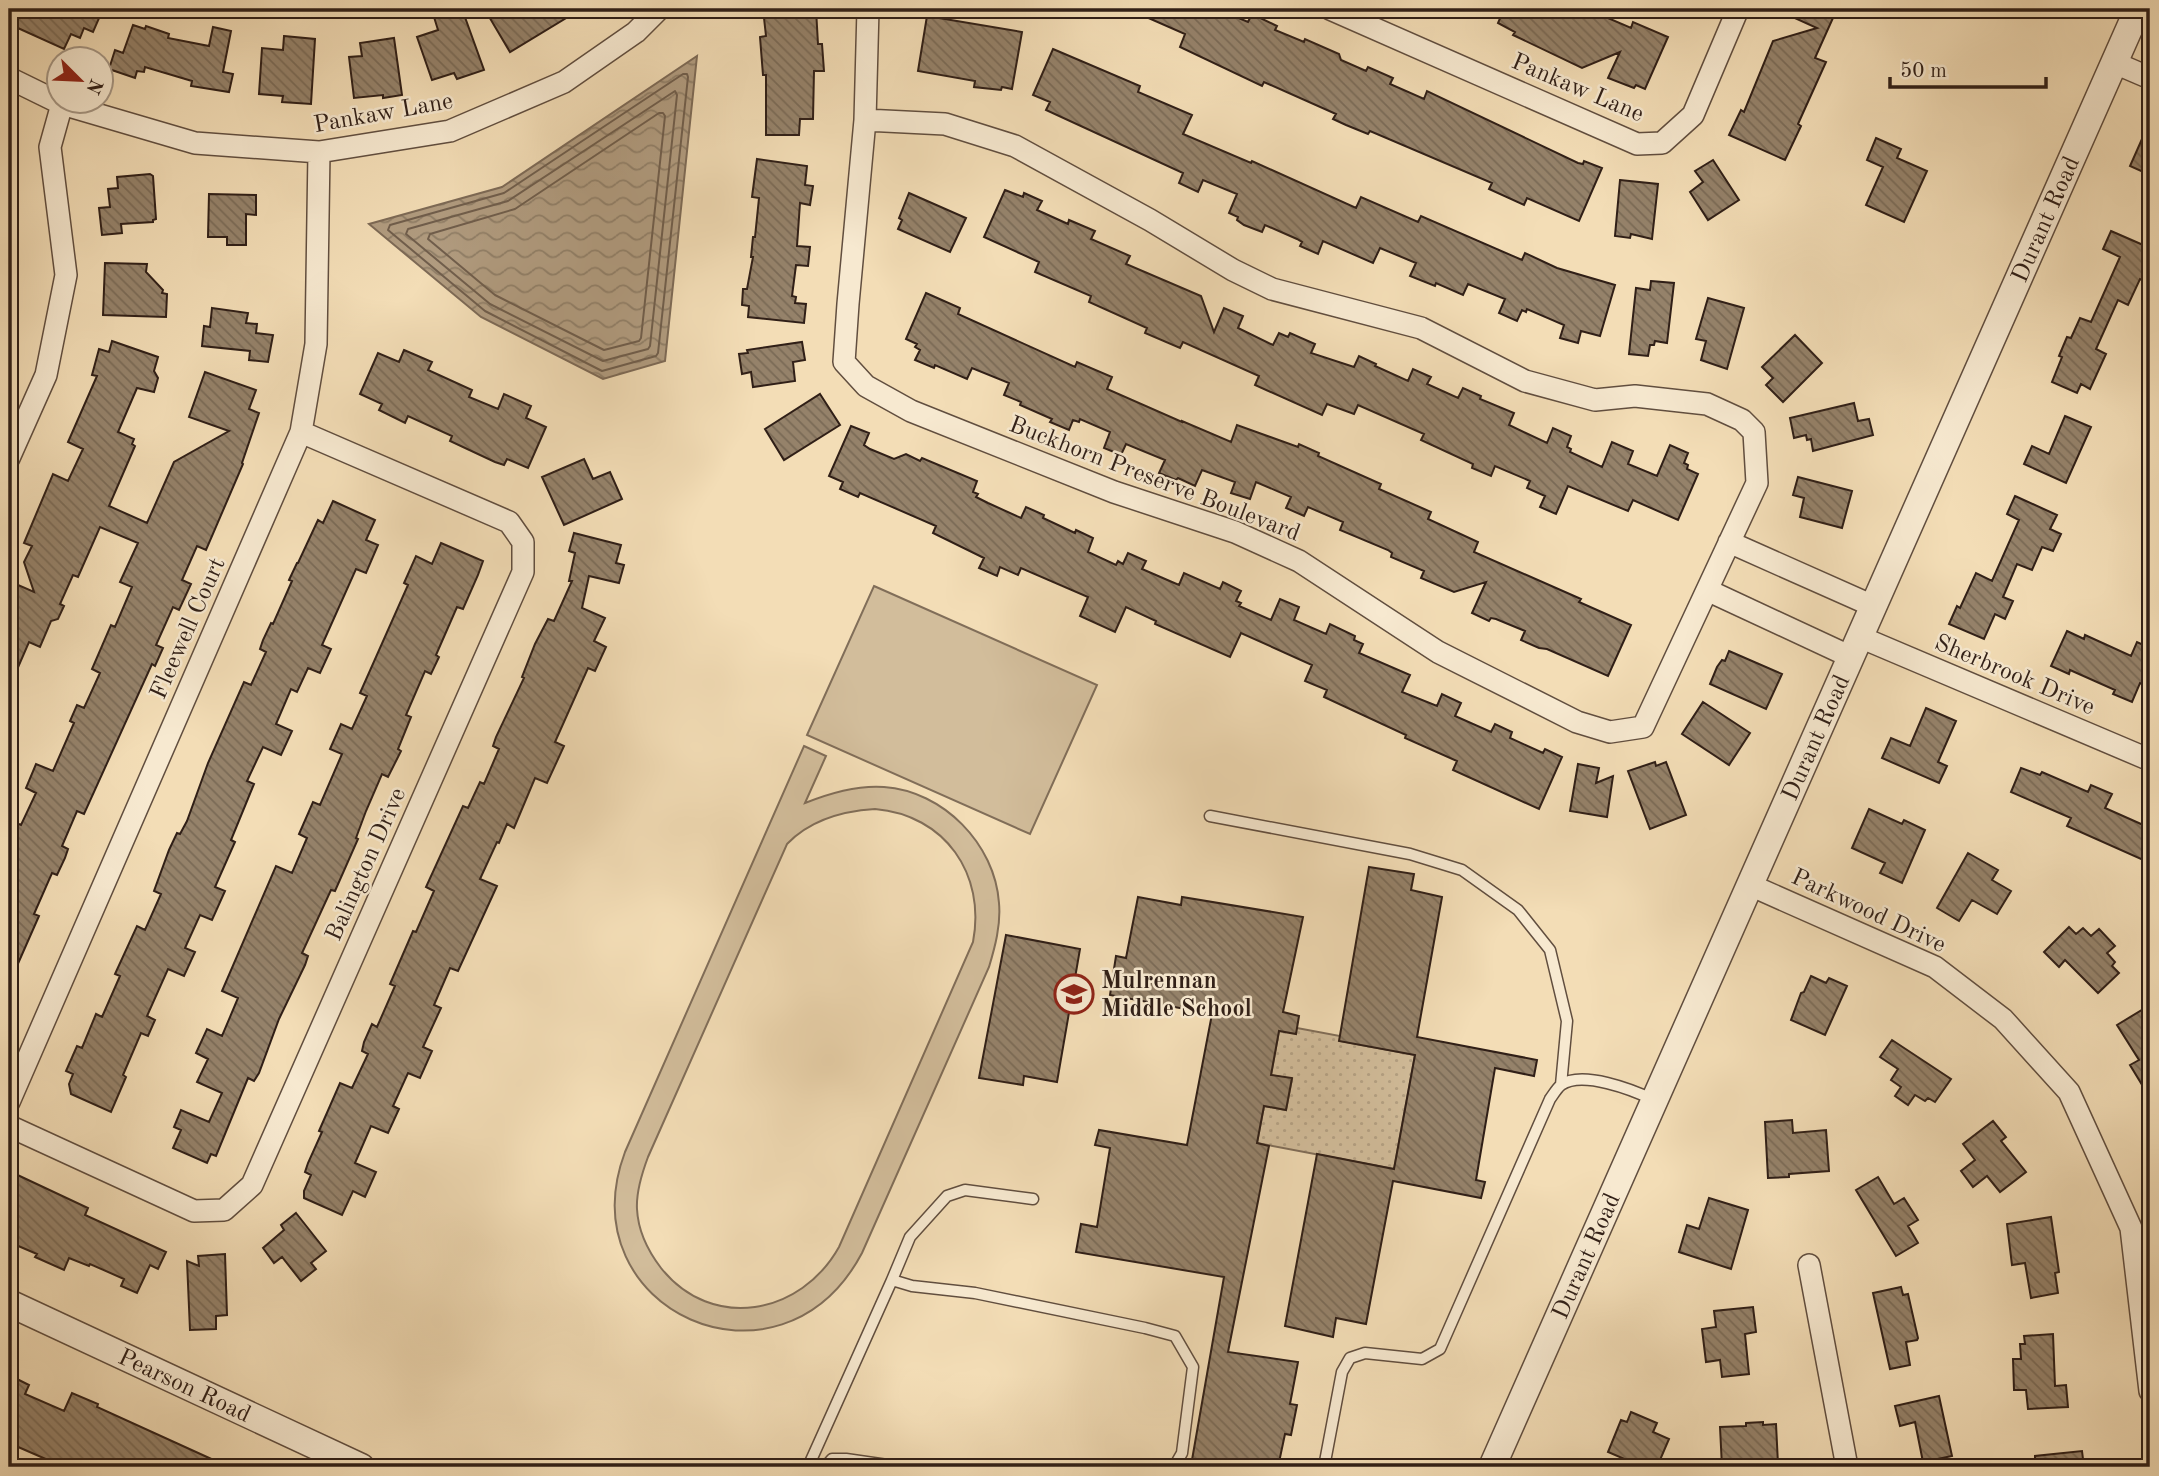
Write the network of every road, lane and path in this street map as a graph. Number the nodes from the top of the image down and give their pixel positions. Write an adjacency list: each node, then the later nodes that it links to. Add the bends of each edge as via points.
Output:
1 (659, 9): 13 (street, Pankaw Lane, via 636,33 564,82 450,131)
2 (868, 9): 12 (street, Buckhorn Preserve Boulevard)
3 (1330, 9): 4 (street, Pankaw Lane, via 1637,144 1662,143 1693,115)
4 (1738, 9)
5 (2138, 9): 6 (street, Durant Road)
6 (2115, 62): 8 (street); 18 (street, Durant Road)
7 (9, 78): 9 (street, Pankaw Lane)
8 (2150, 78)
9 (46, 96)
10 (58, 116): 15 (street, via 50,147 66,275 46,375)
11 (103, 116): 13 (street, Pankaw Lane, via 195,142)
12 (865, 120): 16 (street, Buckhorn Preserve Boulevard, via 945,124 1015,146 1272,289 1421,328 1525,381 1595,400 1635,396 1707,404 1742,420 1754,432 1757,483); 17 (street, Buckhorn Preserve Boulevard, via 844,362 866,387 911,411 1114,492 1235,532 1299,561 1438,652 1577,722 1610,732 1643,727)
13 (319, 152): 14 (street, Fleewell Court, via 316,344)
14 (301, 432): 25 (street, Fleewell Court); 26 (street, Balington Drive, via 509,522 523,542 523,572 252,1185 224,1210 194,1211)
15 (9, 458)
16 (1729, 542): 17 (street, Buckhorn Preserve Boulevard); 18 (street)
17 (1707, 590): 19 (street)
18 (1873, 606): 19 (street, Durant Road)
19 (1855, 647): 20 (street, Sherbrook Drive); 22 (street, Durant Road)
20 (2150, 760)
21 (1210, 816): 23 (lane, via 1410,854 1462,870 1518,910 1550,950 1567,1021)
22 (1750, 885): 24 (street, Durant Road); 28 (street, Parkwood Drive, via 1935,967 2003,1019 2069,1092)
23 (1561, 1085): 24 (lane, via 1582,1080 1614,1084); 39 (lane, via 1550,1099 1440,1349 1422,1359 1365,1353 1350,1358 1342,1372)
24 (1654, 1100): 40 (street, Durant Road)
25 (9, 1102)
26 (9, 1126)
27 (1033, 1199): 30 (lane, via 965,1190 947,1196 911,1237)
28 (2140, 1225): 32 (street, Parkwood Drive)
29 (1809, 1265): 41 (street)
30 (892, 1280): 35 (lane); 38 (lane, via 1175,1336 1194,1367 1182,1453)
31 (9, 1303): 34 (street, Pearson Road)
32 (2150, 1391)
33 (845, 1463): 36 (lane, via 832,1459); 37 (lane)
34 (361, 1467)
35 (808, 1467)
36 (825, 1467)
37 (901, 1467)
38 (1174, 1467)
39 (1324, 1467)
40 (1492, 1467)
41 (1847, 1467)

